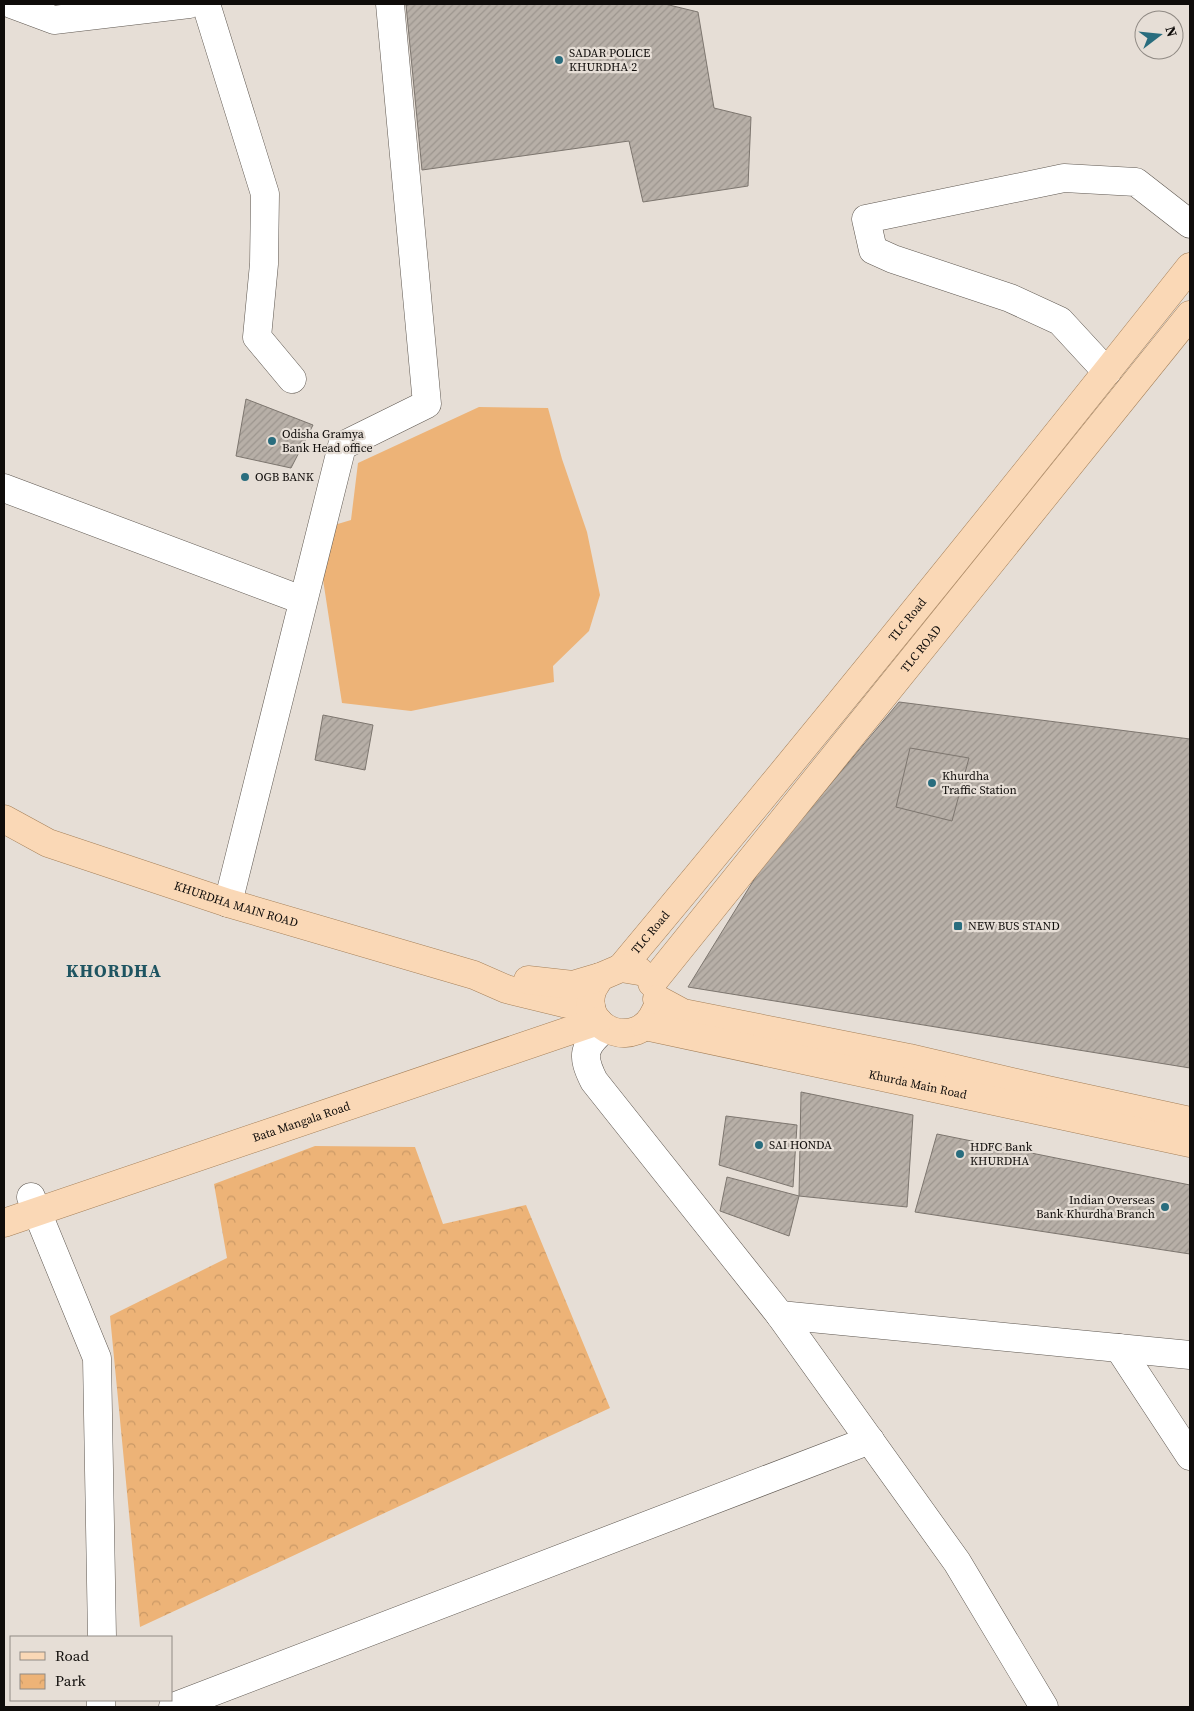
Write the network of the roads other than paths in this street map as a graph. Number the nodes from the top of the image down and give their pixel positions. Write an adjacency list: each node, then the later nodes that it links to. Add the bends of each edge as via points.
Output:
1 (11, 4): 2 (street, via 54,20)
2 (189, 4)
3 (206, 4): 9 (street, via 265,194 264,264 257,337)
4 (390, 4): 11 (street, via 427,404 342,446)
5 (1190, 224): 8 (street, via 1136,182 1064,178 866,219 873,250 1010,298 1060,321)
6 (1190, 267): 8 (main road, TLC Road)
7 (1190, 315): 18 (main road, TLC ROAD)
8 (1107, 372): 16 (main road, TLC Road, via 768,792)
9 (292, 379)
10 (4, 488): 11 (street)
11 (302, 600): 15 (street)
12 (4, 819): 14 (main road, KHURDHA MAIN ROAD)
13 (4, 833): 14 (main road)
14 (48, 843): 15 (main road, KHURDHA MAIN ROAD)
15 (228, 903): 17 (main road, KHURDHA MAIN ROAD)
16 (611, 972): 17 (main road, via 573,984); 18 (main road, via 638,971); 19 (main road, via 592,990)
17 (474, 975): 19 (main road, via 506,990 568,1004)
18 (655, 991): 20 (main road, via 654,1014); 21 (main road, via 683,1013 910,1058)
19 (597, 1016): 20 (main road, via 618,1033 632,1033); 23 (main road, Bata Mangala Road); 26 (street, via 585,1054 594,1081)
20 (645, 1026): 22 (main road, Khurda Main Road)
21 (1190, 1121)
22 (1190, 1143)
23 (34, 1204): 24 (main road, Bata Mangala Road); 25 (main road, Bata Mangala Road); 31 (street, via 97,1358)
24 (4, 1205)
25 (4, 1223)
26 (780, 1315): 27 (street); 29 (street)
27 (1119, 1348): 28 (street); 30 (street)
28 (1190, 1355)
29 (870, 1440): 32 (street); 33 (street, via 957,1562)
30 (1190, 1456)
31 (102, 1636)
32 (173, 1707)
33 (1043, 1707)

